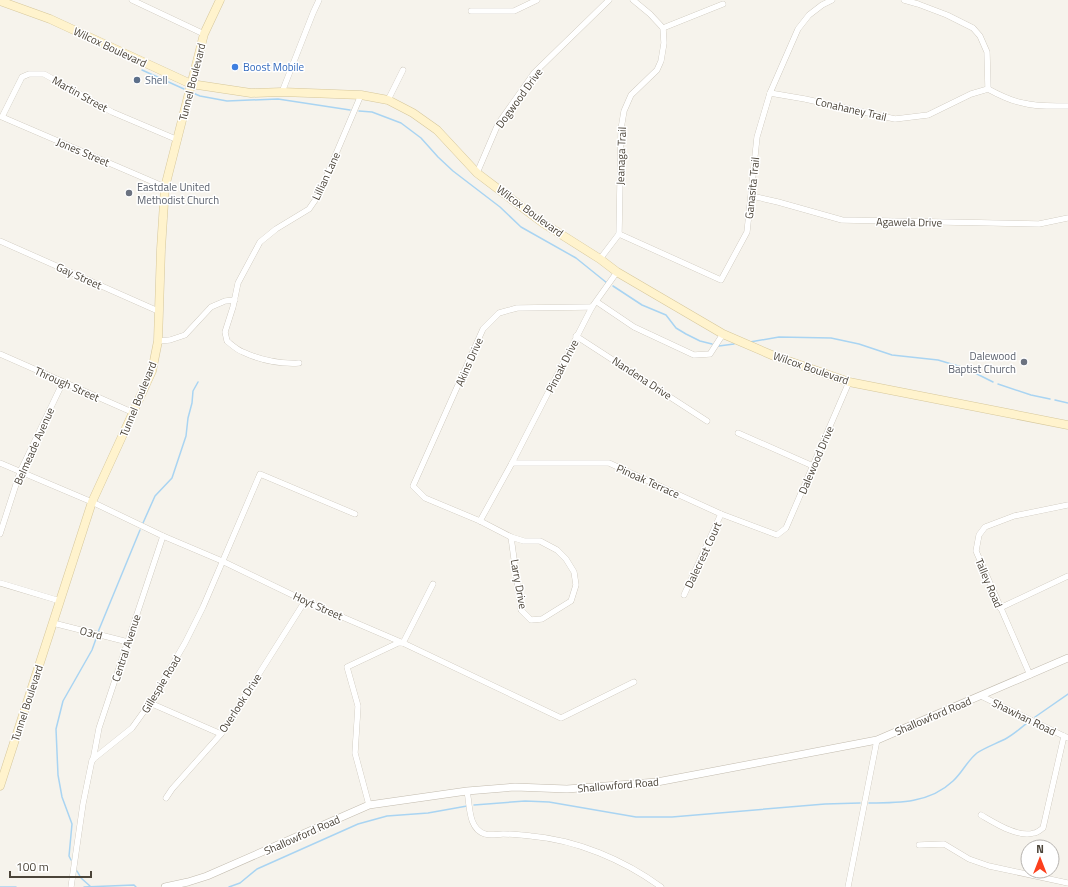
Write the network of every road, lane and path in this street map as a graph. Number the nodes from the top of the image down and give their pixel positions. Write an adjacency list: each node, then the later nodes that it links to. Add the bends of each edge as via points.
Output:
1 (132, 0): 13 (street)
2 (220, 0): 13 (main road, Tunnel Boulevard)
3 (320, 0): 17 (street)
4 (537, 0): 11 (street, via 514,11)
5 (609, 0): 24 (street, Dogwood Drive, via 534,73 498,124)
6 (633, 0): 12 (street)
7 (832, 0): 18 (street, Ganasita Trail, via 809,15 798,29)
8 (904, 0): 16 (street, via 947,15 973,28 980,36 987,52)
9 (0, 1): 15 (main road, Wilcox Boulevard, via 50,19)
10 (723, 4): 12 (street)
11 (471, 11)
12 (663, 28): 28 (street, Jeanaga Trail, via 664,43 657,70 631,95 624,111 621,129)
13 (204, 34): 15 (main road, Tunnel Boulevard)
14 (403, 70): 20 (street)
15 (191, 84): 17 (main road, Wilcox Boulevard, via 251,93); 23 (main road, Tunnel Boulevard)
16 (988, 89): 18 (street, Conahaney Trail, via 971,94 928,115 895,119); 21 (street, via 1023,103)
17 (282, 92): 19 (main road, Wilcox Boulevard)
18 (770, 93): 26 (street, Ganasita Trail, via 757,137)
19 (361, 95): 20 (main road, Wilcox Boulevard); 32 (street, Lillian Lane, via 318,196 309,209 260,242 238,283)
20 (388, 100): 24 (main road, Wilcox Boulevard, via 437,130)
21 (1068, 106)
22 (2, 117): 23 (street, Martin Street, via 22,77 28,74 44,74 112,112); 25 (street, Jones Street)
23 (178, 140): 25 (main road, Tunnel Boulevard)
24 (477, 172): 30 (main road, Wilcox Boulevard, via 544,223)
25 (165, 187): 35 (main road, Tunnel Boulevard)
26 (752, 196): 27 (street, Agawela Drive, via 842,220 1039,224); 28 (street, Ganasita Trail, via 748,232 721,280)
27 (1068, 218)
28 (620, 234): 30 (street)
29 (0, 240): 35 (street, Gay Street)
30 (600, 259): 31 (main road, Wilcox Boulevard)
31 (617, 272): 33 (street, Pinoak Drive); 36 (main road, Wilcox Boulevard)
32 (235, 300): 38 (street, via 211,307 185,335); 40 (street, Lillian Lane, via 225,332 227,341 242,352 263,359 284,364)
33 (597, 302): 34 (street, Pinoak Drive); 36 (street, via 634,327 694,355 710,354)
34 (592, 307): 37 (street, Pinoak Drive); 51 (street, Akins Drive, via 517,308 499,313 484,329 414,486)
35 (158, 311): 38 (main road, Tunnel Boulevard)
36 (723, 334): 42 (main road, Wilcox Boulevard, via 774,356)
37 (576, 336): 44 (street, Nandena Drive); 48 (street, Pinoak Drive)
38 (158, 341): 43 (main road, Tunnel Boulevard, via 152,370)
39 (0, 354): 41 (street, Through Street)
40 (299, 363)
41 (63, 382): 43 (street, Through Street); 50 (street, Belmeade Avenue)
42 (849, 382): 45 (main road, Wilcox Boulevard); 49 (street, Dalewood Drive)
43 (134, 413): 52 (main road, Tunnel Boulevard)
44 (707, 421)
45 (1068, 425)
46 (738, 433): 49 (street)
47 (0, 463): 50 (street, Hoyt Street)
48 (512, 463): 55 (street, Pinoak Terrace, via 609,463); 56 (street, Pinoak Drive)
49 (813, 466): 58 (street, Dalewood Drive, via 786,528)
50 (20, 472): 52 (street, Hoyt Street); 57 (street, Belmeade Avenue)
51 (425, 498): 56 (street, Larry Drive)
52 (92, 502): 59 (street, Hoyt Street); 66 (main road, Tunnel Boulevard)
53 (1068, 505): 68 (street, Talley Road, via 1014,516 985,527 978,535 976,551)
54 (355, 514): 61 (street, Gillespie Road, via 260,474)
55 (722, 514): 58 (street, Pinoak Terrace); 65 (street, Dalecrest Court)
56 (480, 521): 60 (street, Larry Drive)
57 (0, 534)
58 (777, 535)
59 (163, 536): 61 (street, Hoyt Street); 70 (street, Central Avenue)
60 (511, 537): 60 (street, Larry Drive, via 524,541 540,541 557,550 566,559 574,572 576,585 571,601 542,619 531,620 521,610)
61 (222, 561): 67 (street, Hoyt Street); 76 (street, Gillespie Road, via 196,621)
62 (1068, 576): 68 (street)
63 (0, 583): 66 (street)
64 (434, 584): 71 (street)
65 (684, 595)
66 (60, 601): 69 (main road, Tunnel Boulevard)
67 (305, 601): 71 (street, Hoyt Street); 77 (street, Overlook Drive)
68 (1000, 608): 73 (street, Talley Road)
69 (53, 623): 70 (street, O3rd); 81 (main road, Tunnel Boulevard)
70 (128, 642): 80 (street, Central Avenue)
71 (403, 643): 74 (street, Hoyt Street, via 561,718); 84 (street, via 347,667 358,706 355,753)
72 (1068, 658): 73 (street, Shallowford Road)
73 (1030, 675): 75 (street, Shallowford Road)
74 (634, 682)
75 (980, 696): 78 (street, Shawhan Road); 79 (street, Shallowford Road)
76 (150, 703): 77 (street); 80 (street, Gillespie Road, via 132,728)
77 (221, 734): 83 (street, Overlook Drive)
78 (1066, 737): 85 (street, via 1043,828 1034,833 1019,833)
79 (877, 740): 82 (street, Shallowford Road, via 657,782 567,789 515,787); 91 (street)
80 (92, 760): 88 (street)
81 (0, 786)
82 (467, 792): 84 (street, Shallowford Road); 90 (street, via 470,817 475,828 485,834 547,838 589,849 617,861)
83 (166, 798)
84 (369, 805): 89 (street, Shallowford Road, via 207,876)
85 (981, 815)
86 (919, 845): 87 (street, via 944,844 969,859 989,866)
87 (1068, 883)
88 (71, 887)
89 (165, 887)
90 (661, 887)
91 (848, 887)

